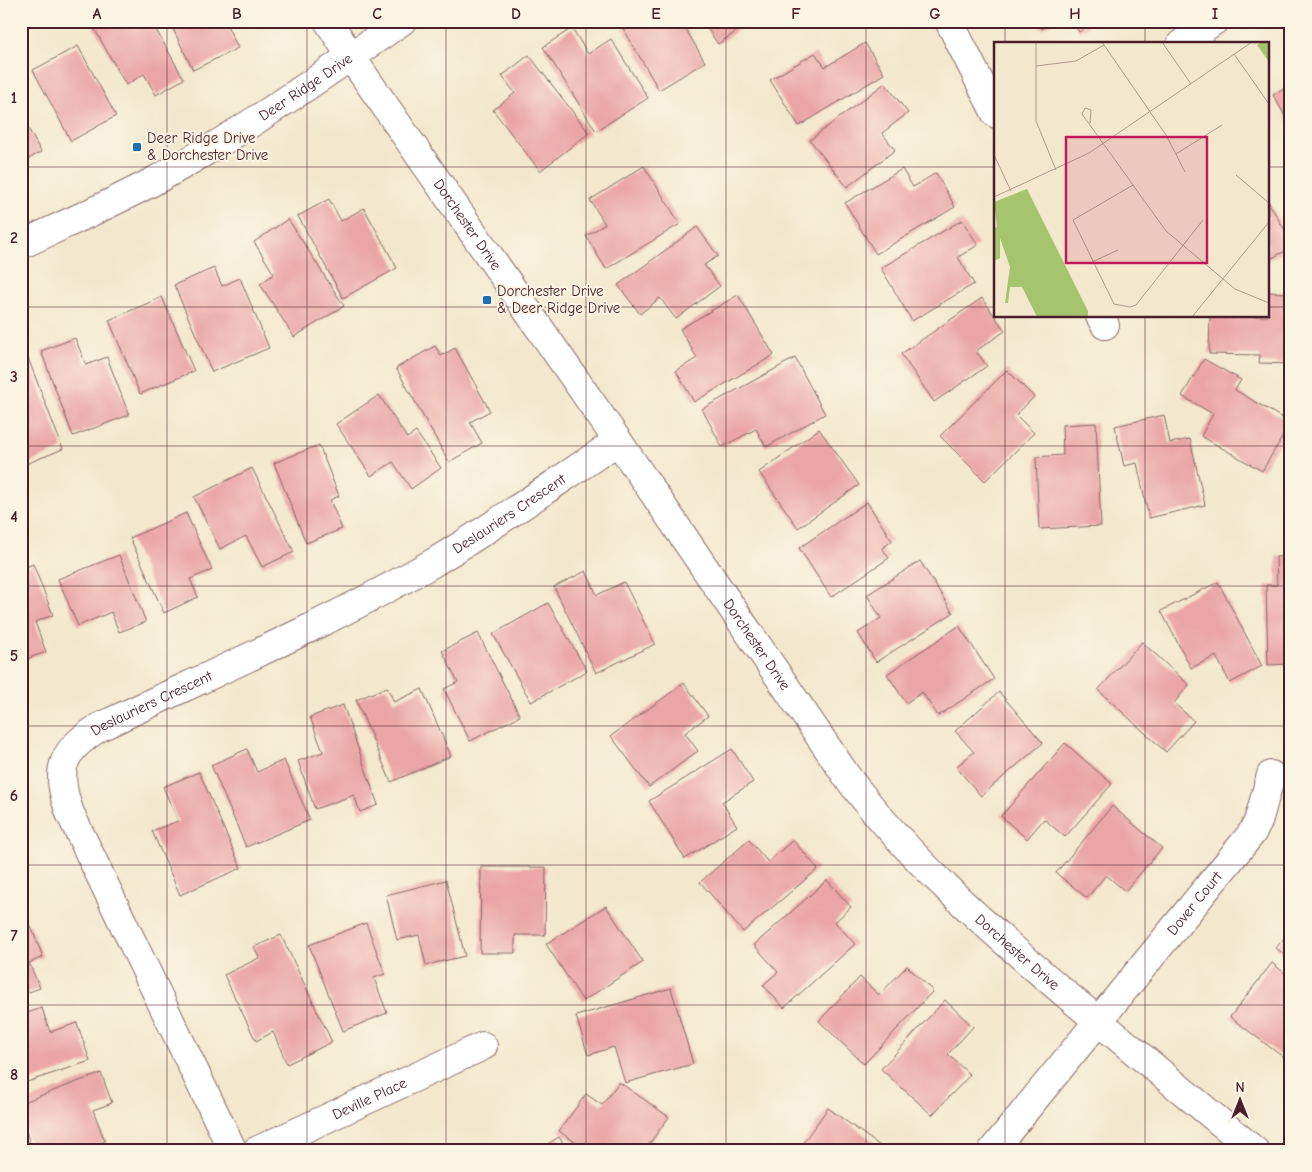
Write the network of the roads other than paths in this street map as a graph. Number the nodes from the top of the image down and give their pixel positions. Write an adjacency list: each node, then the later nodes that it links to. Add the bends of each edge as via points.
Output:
1 (328, 21): 6 (street, Dorchester Drive)
2 (402, 21): 6 (street, Deer Ridge Drive)
3 (949, 21): 7 (street)
4 (1214, 21): 5 (street)
5 (1184, 42)
6 (351, 57): 8 (street, Deer Ridge Drive, via 153,182); 9 (street, Dorchester Drive)
7 (994, 110)
8 (21, 245)
9 (618, 441): 11 (street, Dorchester Drive, via 869,806 928,871 970,911); 13 (street, Deslauriers Crescent, via 430,564 329,618 100,726 66,756 62,780 70,813)
10 (1271, 775): 11 (street, Dover Court, via 1252,833)
11 (1099, 1022): 15 (street); 16 (street, Dorchester Drive)
12 (482, 1046): 14 (street, Deville Place)
13 (233, 1151)
14 (256, 1151)
15 (992, 1151)
16 (1255, 1151)

